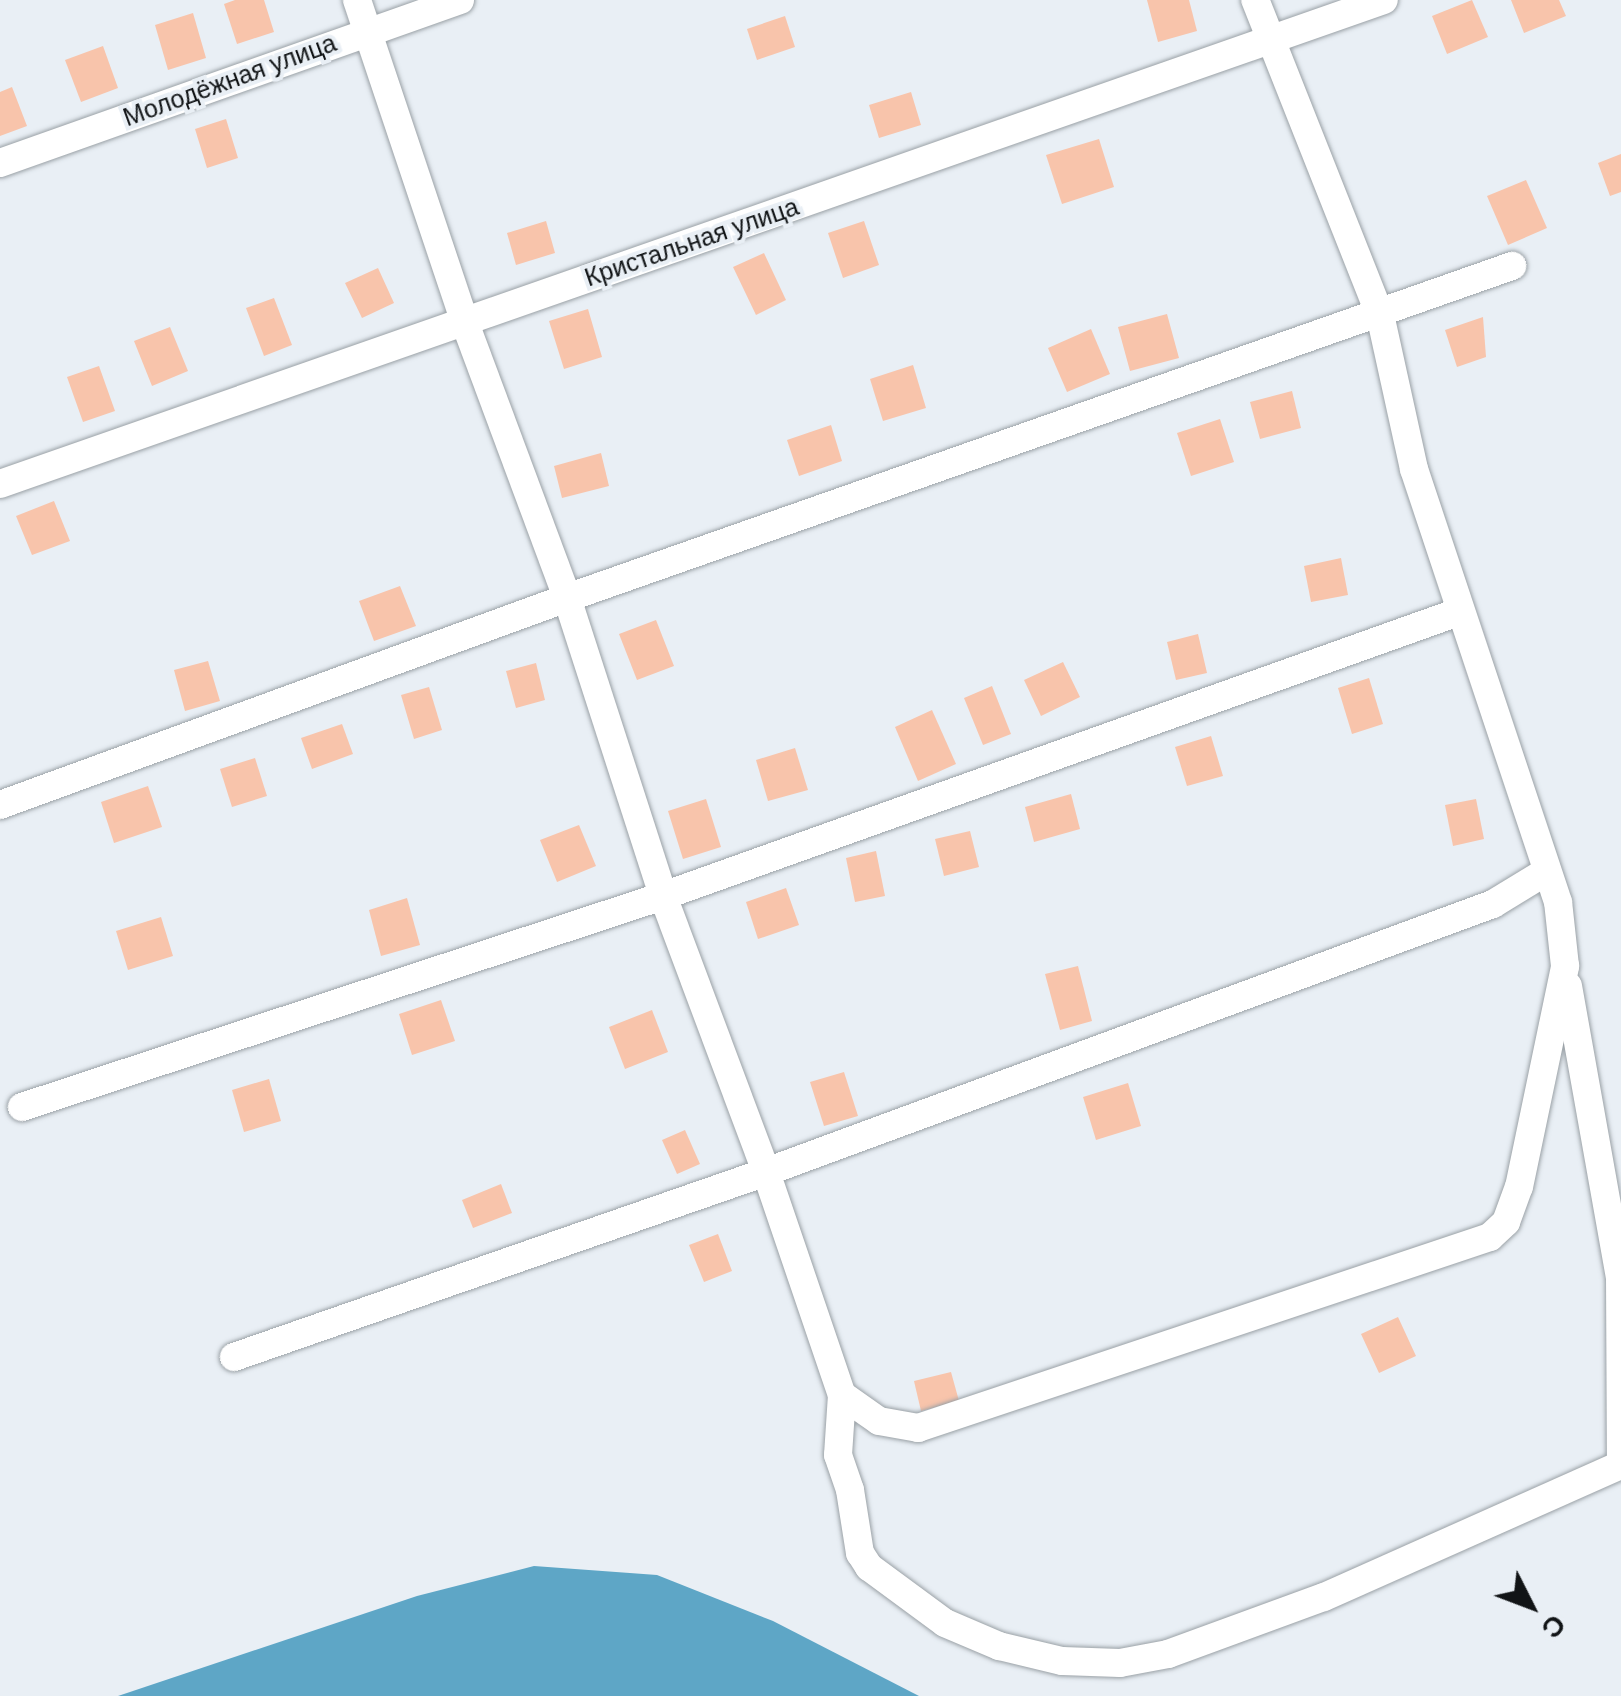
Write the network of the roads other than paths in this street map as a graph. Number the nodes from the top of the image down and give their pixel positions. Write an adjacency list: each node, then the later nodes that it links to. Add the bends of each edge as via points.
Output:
1 (357, 0): 5 (street)
2 (460, 0): 5 (street, Молодёжная улица)
3 (1255, 0): 6 (street)
4 (1384, 0): 6 (street, Кристальная улица)
5 (368, 32): 7 (street, Молодёжная улица); 10 (street)
6 (1270, 40): 9 (street); 10 (street, Кристальная улица)
7 (0, 164)
8 (1512, 266): 9 (street)
9 (1380, 315): 12 (street); 13 (street, via 1414,469)
10 (465, 323): 11 (street, Кристальная улица); 12 (street)
11 (0, 484)
12 (567, 598): 14 (street); 16 (street)
13 (1461, 612): 15 (street); 16 (street)
14 (0, 804)
15 (1548, 871): 17 (street, via 1565,936); 19 (street, via 1492,904)
16 (663, 896): 18 (street); 19 (street)
17 (1565, 966): 21 (street, via 1518,1187 1506,1222 1490,1237 918,1428 879,1421); 22 (street, via 1620,1278)
18 (22, 1108)
19 (766, 1172): 20 (street); 21 (street)
20 (234, 1357)
21 (842, 1394): 22 (street, via 838,1455 860,1554 869,1567 945,1623 999,1646 1062,1661 1120,1664 1168,1654 1324,1597)
22 (1621, 1465)

